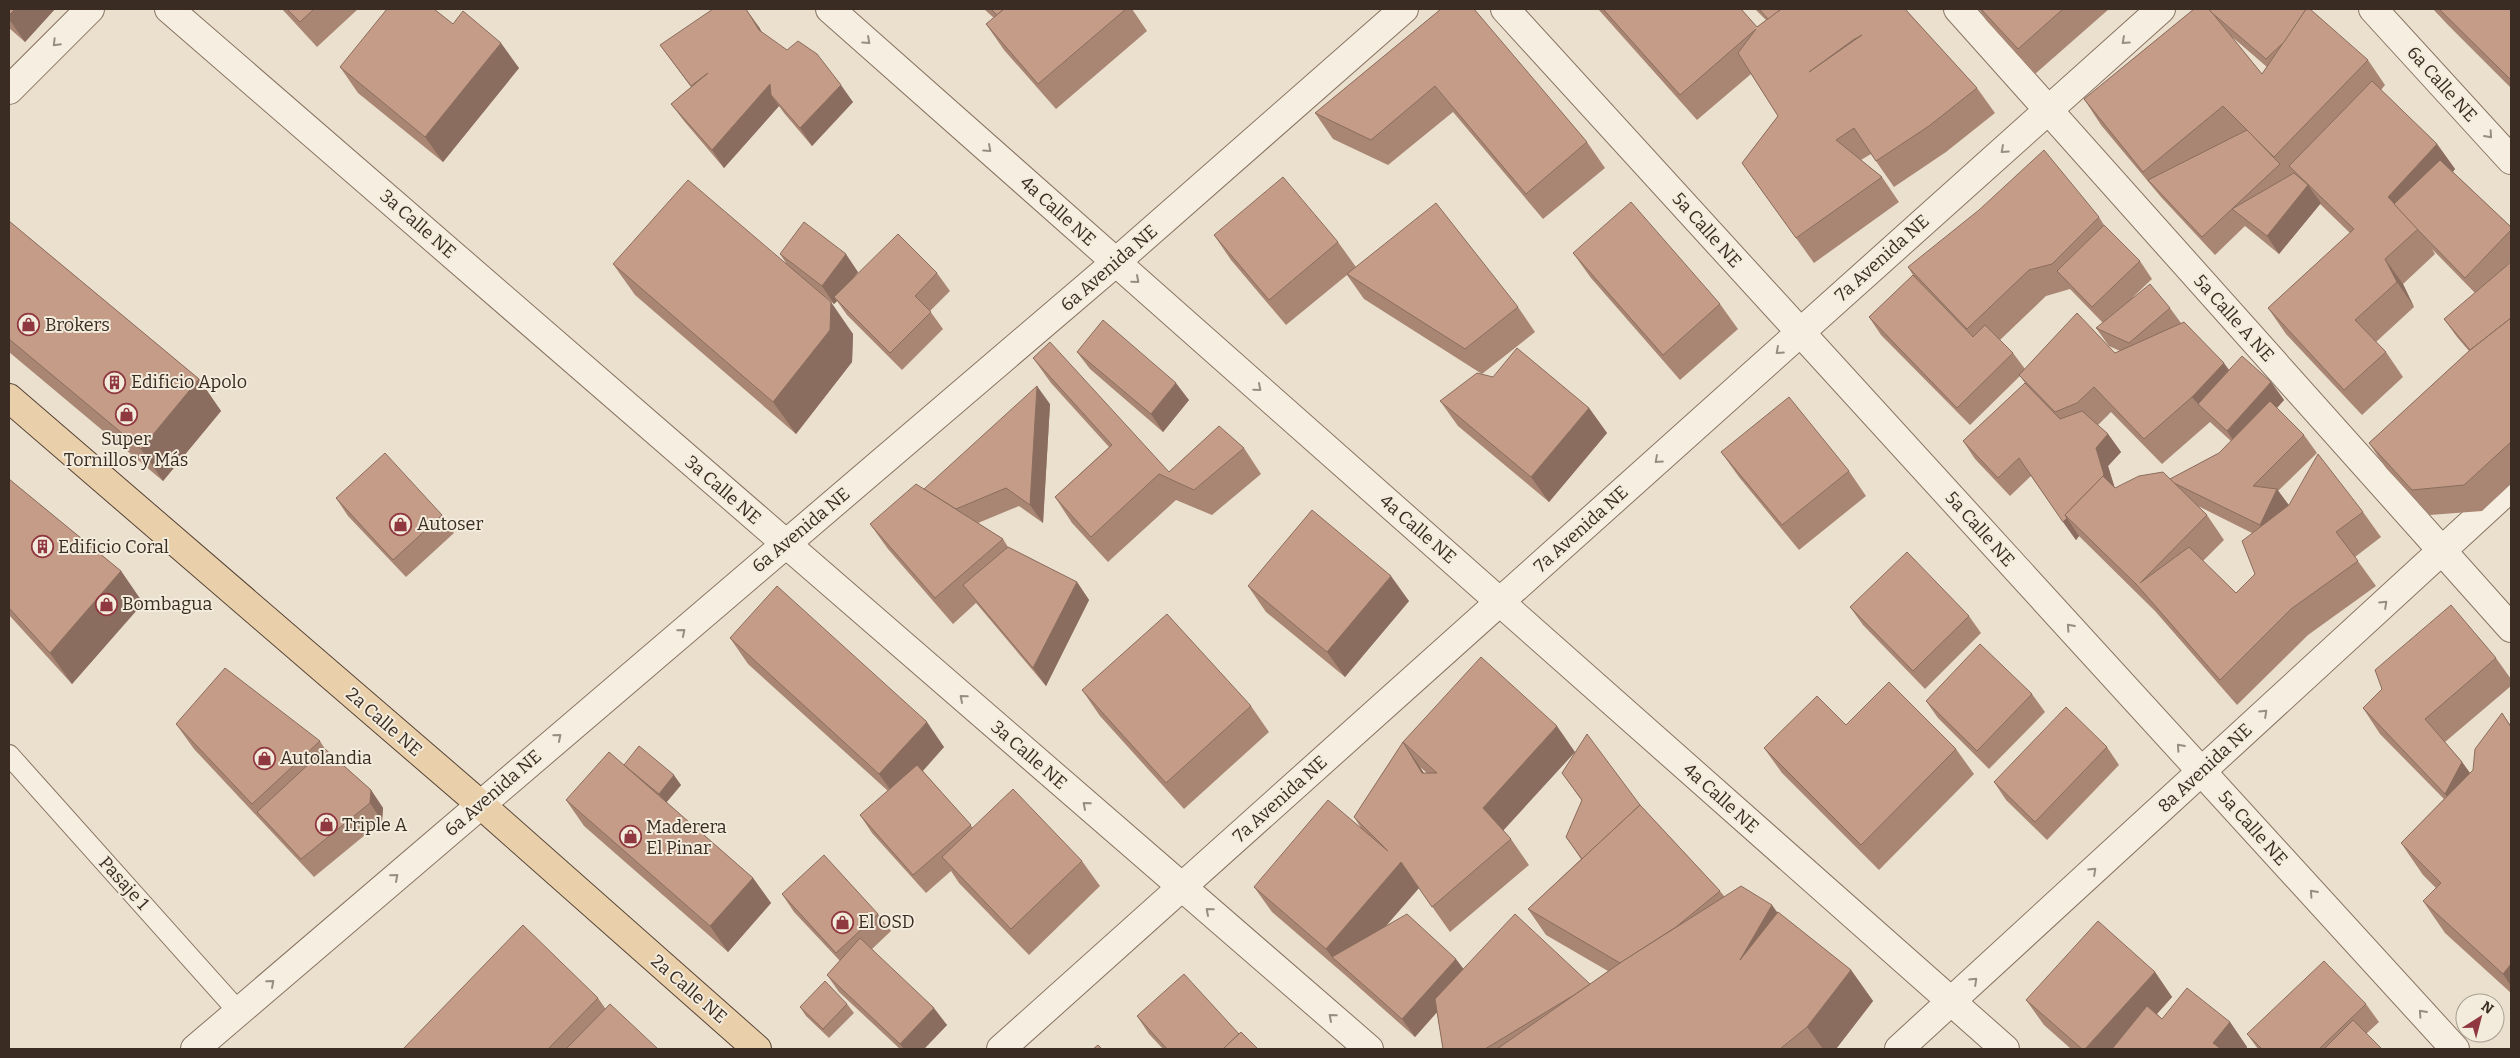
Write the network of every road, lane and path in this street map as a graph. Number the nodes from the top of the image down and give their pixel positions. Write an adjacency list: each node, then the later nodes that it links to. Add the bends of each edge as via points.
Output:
1 (90, 9): 9 (street, one-way to 9)
2 (169, 9): 16 (street, 3a Calle NE)
3 (830, 9): 12 (street, 4a Calle NE, one-way to 12)
4 (1404, 9): 12 (street, 6a Avenida NE)
5 (1505, 9): 13 (street, 5a Calle NE)
6 (1958, 9): 10 (street, 5a Calle A NE)
7 (2162, 9): 10 (street, 7a Avenida NE, one-way to 10)
8 (2373, 9): 11 (street, 6a Calle NE, one-way to 11)
9 (9, 90)
10 (2048, 110): 13 (street, 7a Avenida NE, one-way to 13); 17 (street, 5a Calle A NE)
11 (2511, 160)
12 (1116, 262): 16 (street, 6a Avenida NE); 18 (street, 4a Calle NE, one-way to 18)
13 (1800, 332): 18 (street, 7a Avenida NE, one-way to 18); 21 (street, 5a Calle NE, one-way to 13)
14 (9, 398): 22 (main road, 2a Calle NE)
15 (2511, 487): 17 (street, 8a Avenida NE)
16 (785, 544): 22 (street, 6a Avenida NE, one-way to 16); 23 (street, 3a Calle NE, one-way to 16)
17 (2442, 550): 19 (street, 5a Calle A NE); 21 (street, 8a Avenida NE, one-way to 17)
18 (1500, 602): 23 (street, 7a Avenida NE); 24 (street, 4a Calle NE)
19 (2511, 628)
20 (9, 754): 25 (lane, Pasaje 1)
21 (2201, 771): 24 (street, 8a Avenida NE, one-way to 21); 32 (street, 5a Calle NE, one-way to 21)
22 (480, 804): 25 (street, 6a Avenida NE, one-way to 22); 27 (main road, 2a Calle NE)
23 (1181, 887): 28 (street, 7a Avenida NE); 29 (street, 3a Calle NE, one-way to 23)
24 (1951, 1002): 30 (street, 8a Avenida NE); 31 (street, 4a Calle NE)
25 (238, 1011): 26 (street, 6a Avenida NE)
26 (195, 1049)
27 (757, 1049)
28 (1001, 1049)
29 (1369, 1049)
30 (1899, 1049)
31 (2005, 1049)
32 (2455, 1049)

